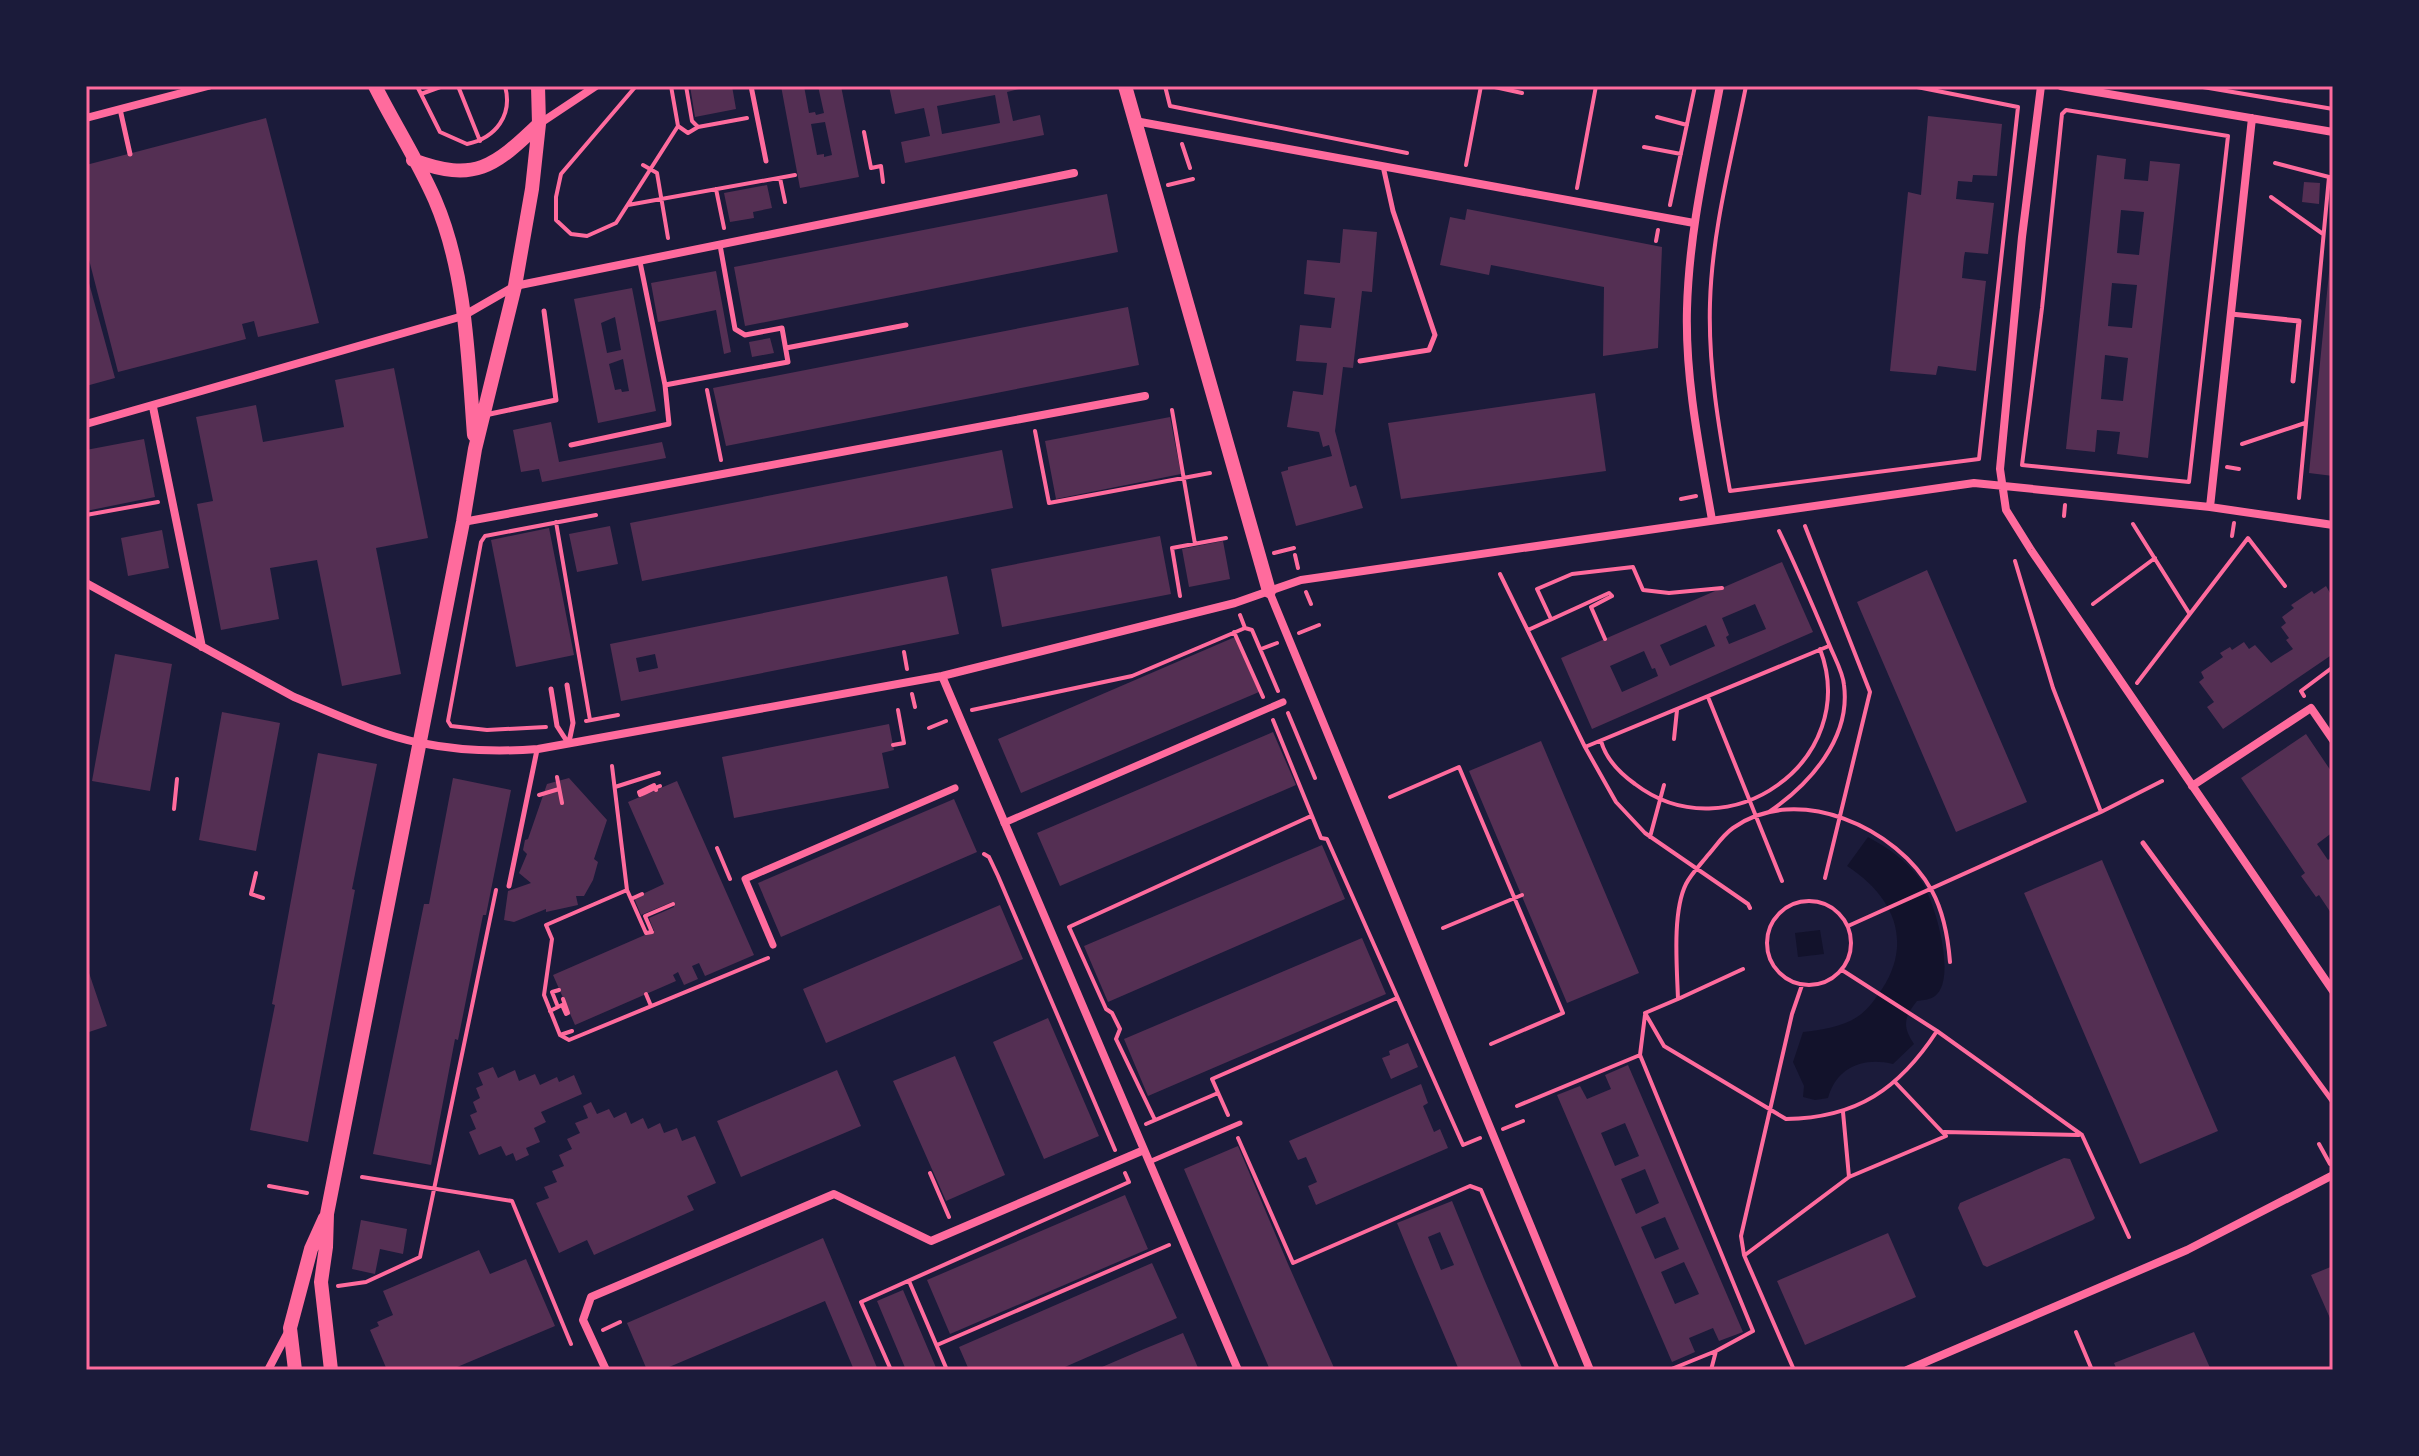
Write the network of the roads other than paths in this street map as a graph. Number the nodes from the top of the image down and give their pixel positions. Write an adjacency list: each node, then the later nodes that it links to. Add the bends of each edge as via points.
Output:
1 (208, 86): 10 (street)
2 (375, 86): 17 (street)
3 (538, 86): 14 (street)
4 (596, 86): 14 (street)
5 (751, 86): 18 (lane)
6 (1125, 86): 13 (street)
7 (1720, 86): 21 (street)
8 (2041, 86): 39 (street)
9 (2061, 86): 12 (street)
10 (120, 109): 11 (street); 16 (lane)
11 (86, 118)
12 (2252, 118): 15 (street); 26 (street)
13 (1135, 121): 19 (street); 45 (street)
14 (539, 124): 17 (street, via 503,158 485,167 440,170); 24 (street)
15 (2333, 132)
16 (130, 154)
17 (413, 160): 27 (street, via 435,200 451,247)
18 (766, 161)
19 (1382, 165): 21 (street); 30 (lane, via 1435,335 1429,350)
20 (1074, 173): 22 (street)
21 (1694, 223): 41 (street, via 1688,349)
22 (720, 245): 23 (street); 29 (lane, via 735,329 745,335 782,328)
23 (640, 261): 24 (street); 32 (lane)
24 (515, 286): 27 (street); 35 (street)
25 (544, 311): 35 (lane, via 556,400)
26 (2231, 314): 31 (lane, via 2299,321); 40 (street)
27 (463, 316): 34 (street); 38 (street)
28 (906, 325): 29 (lane)
29 (786, 348): 32 (lane, via 788,362)
30 (1360, 361)
31 (2293, 381)
32 (665, 385): 37 (lane, via 669,424)
33 (1145, 396): 42 (street)
34 (153, 407): 36 (street); 46 (street)
35 (484, 415): 38 (street)
36 (86, 424)
37 (571, 445)
38 (475, 449): 42 (street)
39 (2001, 484): 40 (street); 41 (street, via 1974,483); 55 (street, via 2006,510 2031,550)
40 (2210, 507): 43 (street)
41 (1712, 520): 45 (street, via 1301,580)
42 (463, 522): 52 (street)
43 (2333, 525)
44 (86, 583): 46 (street)
45 (1269, 591): 47 (street); 74 (street)
46 (202, 647): 52 (street, via 294,697)
47 (942, 676): 53 (street); 57 (street)
48 (567, 685): 53 (lane, via 573,723)
49 (551, 689): 53 (lane, via 557,726)
50 (1283, 702): 57 (street)
51 (2333, 740): 55 (street, via 2311,708)
52 (419, 743): 54 (street, via 480,751); 67 (street)
53 (569, 743): 54 (street)
54 (538, 749): 59 (lane)
55 (2192, 786): 61 (street)
56 (955, 788): 60 (street, via 745,879)
57 (1004, 823): 64 (street)
58 (2143, 843): 62 (lane)
59 (509, 886)
60 (773, 945)
61 (2333, 991)
62 (2333, 1102)
63 (1240, 1123): 65 (lane)
64 (1144, 1150): 65 (street); 72 (street, via 931,1241 834,1194 591,1297 583,1320)
65 (1149, 1162): 73 (street)
66 (2333, 1172): 75 (street, via 2187,1250)
67 (327, 1214): 68 (street, via 311,1249); 71 (street, via 321,1282)
68 (290, 1328): 69 (street); 70 (street)
69 (268, 1370)
70 (295, 1370)
71 (331, 1370)
72 (606, 1370)
73 (1238, 1370)
74 (1590, 1370)
75 (1907, 1370)

